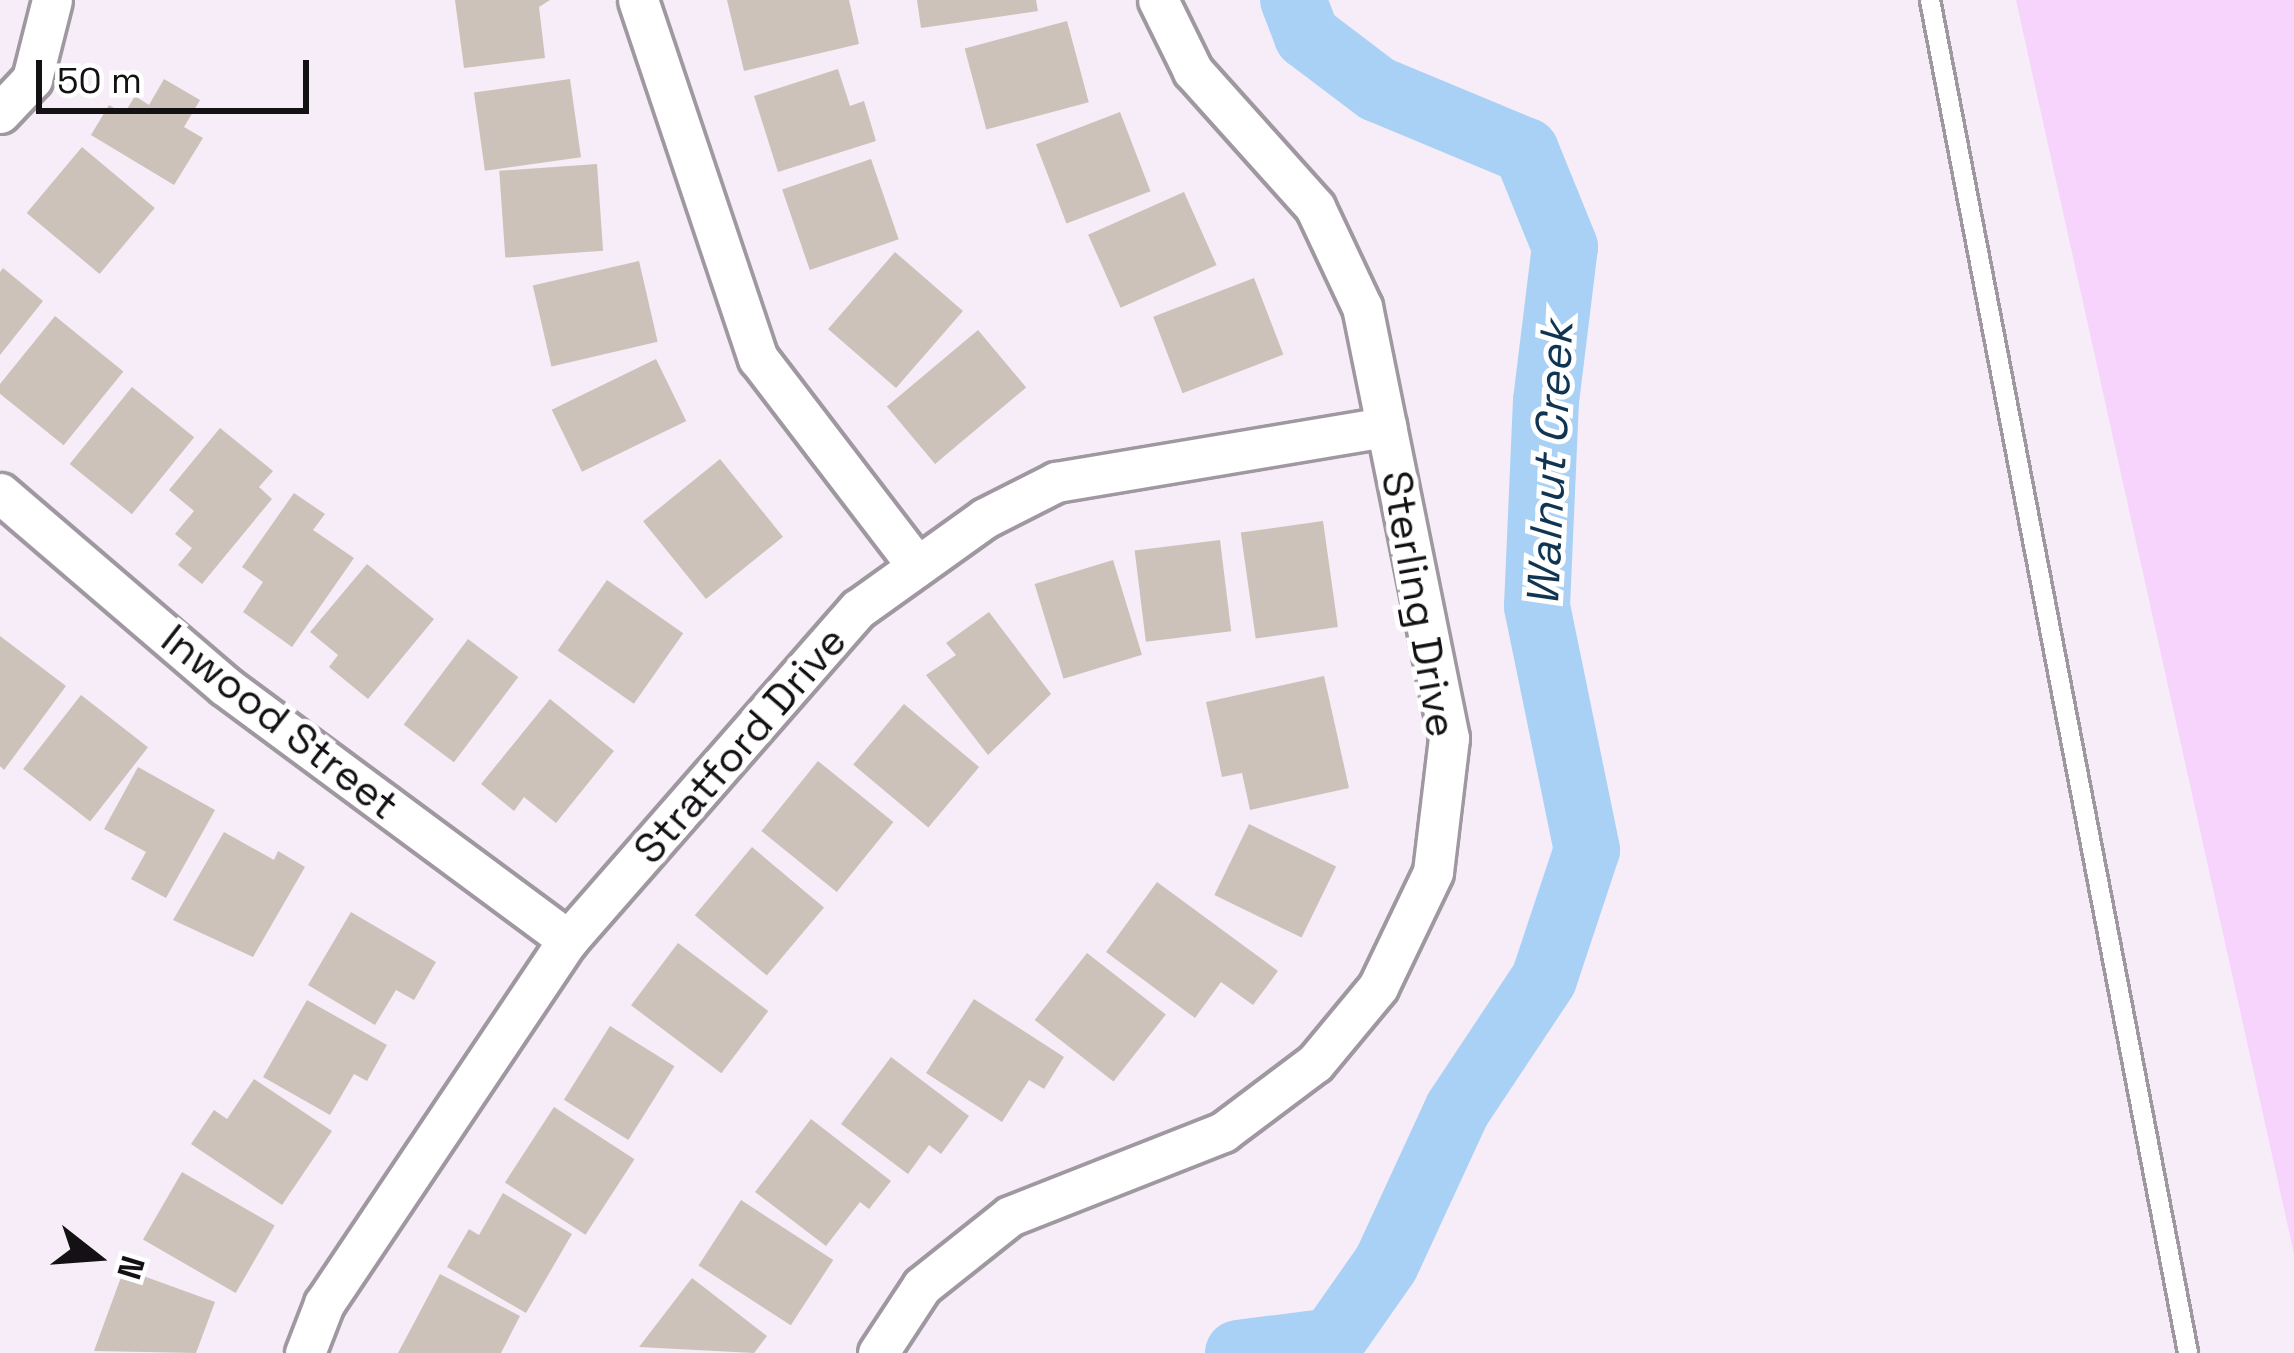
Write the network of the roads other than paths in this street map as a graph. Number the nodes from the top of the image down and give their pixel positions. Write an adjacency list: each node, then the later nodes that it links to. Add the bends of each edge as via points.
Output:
1 (52, 0): 5 (street, via 32,79)
2 (638, 0): 8 (street, via 758,358)
3 (1159, 0): 6 (street, Sterling Drive, via 1193,71 1315,207 1362,307)
4 (1930, 0): 12 (lane)
5 (0, 113)
6 (1386, 427): 8 (street, Stratford Drive, via 1056,482); 11 (street, Sterling Drive, via 1449,738 1433,872 1378,987 1315,1063 1223,1132 1010,1216 922,1286)
7 (0, 494): 9 (street, Inwood Street, via 225,686)
8 (917, 566): 9 (street, Stratford Drive, via 858,608)
9 (568, 940): 10 (street, Stratford Drive, via 324,1304)
10 (305, 1353)
11 (878, 1353)
12 (2188, 1353)

